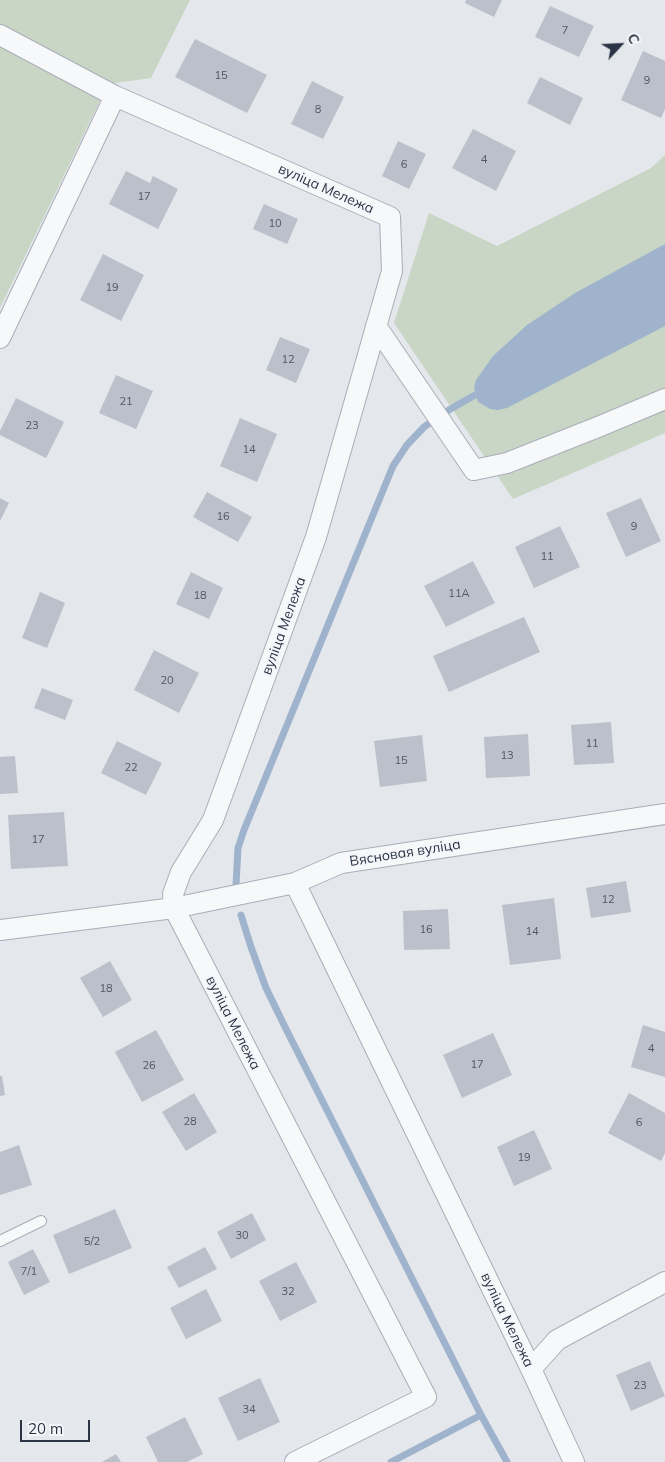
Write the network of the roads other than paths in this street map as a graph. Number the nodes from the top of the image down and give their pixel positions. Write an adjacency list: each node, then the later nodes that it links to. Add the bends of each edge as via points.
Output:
1 (0, 35): 2 (street, вуліца Мележа)
2 (115, 96): 3 (street, вуліца Мележа, via 390,216 392,271); 4 (street)
3 (376, 326): 5 (street, via 474,470 506,463); 8 (street, вуліца Мележа, via 316,537 214,820 181,872 173,894)
4 (0, 338)
5 (665, 398)
6 (665, 814): 7 (street, Вясновая вуліца, via 341,862)
7 (295, 882): 8 (street, Вясновая вуліца); 13 (street, вуліца Мележа)
8 (174, 908): 9 (street, Вясновая вуліца); 15 (street, вуліца Мележа, via 426,1397)
9 (0, 930)
10 (41, 1221): 11 (lane)
11 (0, 1241)
12 (665, 1282): 13 (street, via 557,1340)
13 (531, 1369): 14 (street, вуліца Мележа)
14 (568, 1460)
15 (295, 1462)

